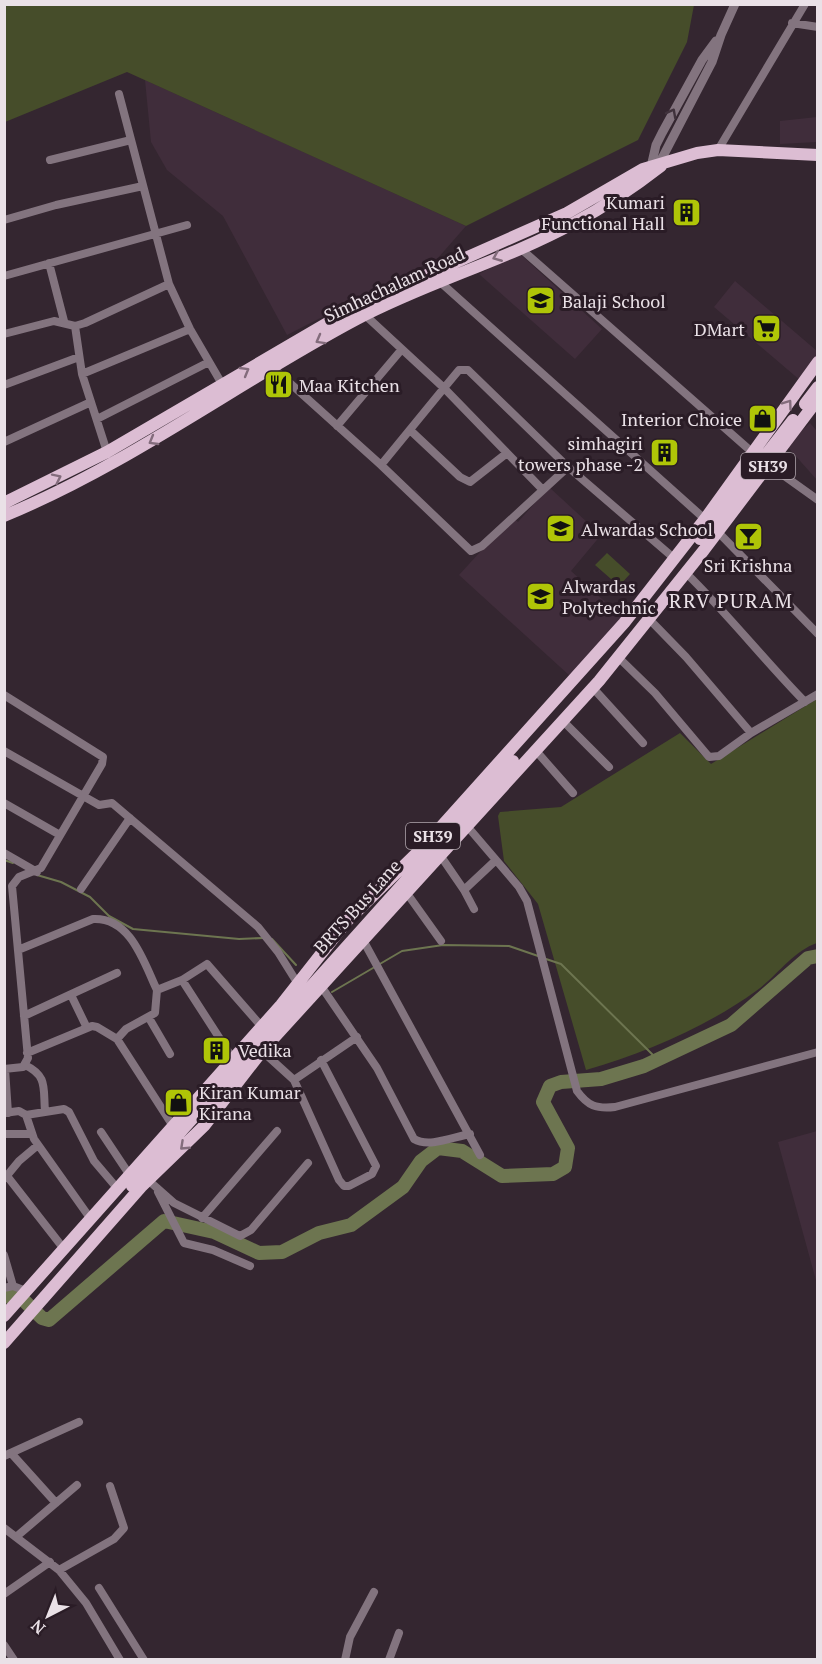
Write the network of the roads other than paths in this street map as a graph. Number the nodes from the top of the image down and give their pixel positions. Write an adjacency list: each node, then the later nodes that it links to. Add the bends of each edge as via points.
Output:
1 (735, 4): 10 (street, via 656,145)
2 (805, 4): 3 (street)
3 (792, 23): 4 (street); 7 (street)
4 (818, 27)
5 (119, 94): 6 (street)
6 (131, 140): 9 (street); 11 (street)
7 (718, 150): 8 (main road, Simhachalam Road); 10 (main road, Simhachalam Road)
8 (818, 155)
9 (50, 160)
10 (659, 164): 15 (main road, via 585,204); 16 (main road, Simhachalam Road, via 621,195 573,224)
11 (143, 186): 12 (street); 14 (street)
12 (4, 220)
13 (187, 225): 14 (street)
14 (156, 235): 17 (street); 20 (street)
15 (514, 235): 16 (street); 21 (main road)
16 (520, 248): 19 (main road, Simhachalam Road, one-way to 19); 43 (street)
17 (50, 263): 18 (street); 22 (street)
18 (4, 276)
19 (438, 280): 21 (main road, Simhachalam Road); 52 (street)
20 (170, 284): 23 (street); 24 (street)
21 (360, 313): 26 (street); 30 (main road, Simhachalam Road, one-way to 30); 35 (main road, one-way to 21)
22 (64, 321): 23 (street); 25 (street)
23 (75, 326): 27 (street)
24 (190, 330): 28 (street); 31 (street)
25 (4, 333)
26 (402, 349): 34 (street); 39 (street)
27 (79, 357): 31 (street); 32 (street)
28 (209, 362): 35 (street); 38 (street)
29 (818, 362): 43 (main road, SH39, one-way to 29)
30 (272, 367): 35 (main road, Simhachalam Road); 39 (street)
31 (82, 374): 37 (street)
32 (4, 384)
33 (818, 387): 52 (main road, BRTS Bus Lane)
34 (444, 388): 40 (street); 44 (street); 47 (street, via 459,370 468,370)
35 (226, 390): 42 (main road); 51 (main road, Simhachalam Road, one-way to 51, via 148,444)
36 (818, 399): 46 (main road, SH39)
37 (91, 402): 38 (street); 41 (street)
38 (97, 419): 42 (street)
39 (338, 426): 45 (street)
40 (410, 430): 44 (street, via 466,481 474,480); 45 (street)
41 (4, 442)
42 (107, 452): 50 (main road, one-way to 42)
43 (752, 452): 52 (main road, SH39)
44 (507, 453): 48 (street)
45 (381, 465): 48 (street, via 471,551 482,546)
46 (769, 465): 49 (street); 52 (main road, SH39)
47 (568, 467): 48 (street); 53 (street)
48 (543, 490)
49 (818, 500)
50 (4, 503)
51 (4, 516)
52 (711, 525): 53 (main road, SH39); 54 (main road, SH39); 56 (street); 129 (main road, BRTS Bus Lane, via 622,637)
53 (675, 559): 87 (main road, SH39, via 560,698 422,848 354,915)
54 (686, 573): 55 (main road, SH39); 61 (street)
55 (650, 620): 57 (main road, SH39); 63 (street)
56 (818, 634)
57 (618, 658): 58 (main road, SH39); 63 (street, via 655,693 709,757 719,756)
58 (593, 688): 62 (main road, SH39); 64 (street)
59 (818, 694): 61 (street)
60 (5, 697): 69 (street, via 100,753 102,764)
61 (805, 702): 63 (street)
62 (564, 722): 66 (main road, SH39); 67 (street)
63 (751, 733)
64 (644, 743)
65 (4, 751): 69 (street)
66 (537, 752): 68 (street); 72 (main road, SH39)
67 (609, 766)
68 (573, 793)
69 (84, 795): 71 (street, via 99,805 112,803); 73 (street)
70 (4, 803): 73 (street)
71 (130, 818): 78 (street); 87 (street, via 265,935)
72 (467, 826): 75 (main road, SH39); 76 (street)
73 (60, 835): 77 (street)
74 (4, 853): 77 (street)
75 (440, 855): 79 (street); 80 (main road, SH39)
76 (496, 860): 79 (street); 98 (street, via 527,901 577,1091 587,1104 615,1107)
77 (36, 872): 84 (street, via 14,880 12,886)
78 (81, 889)
79 (464, 890): 81 (street)
80 (406, 892): 82 (main road, SH39); 83 (street)
81 (474, 909)
82 (363, 940): 88 (main road, SH39); 114 (street)
83 (441, 941)
84 (18, 951): 89 (street, via 93,919 104,920 132,938); 91 (street)
85 (117, 973): 91 (street)
86 (182, 980): 89 (street); 93 (street, via 207,963); 101 (street)
87 (298, 984): 93 (main road, SH39)
88 (321, 986): 95 (street); 97 (main road, SH39)
89 (157, 990): 92 (street, via 158,1007)
90 (72, 997): 94 (street)
91 (24, 1016): 99 (street)
92 (149, 1018): 96 (street, via 126,1029); 100 (street)
93 (262, 1027): 101 (main road, SH39)
94 (87, 1028): 96 (street, via 98,1027); 99 (street)
95 (357, 1037): 102 (street); 114 (street, via 414,1139 429,1143)
96 (117, 1039): 109 (street)
97 (262, 1051): 105 (street); 120 (main road, SH39, one-way to 120, via 204,1126)
98 (818, 1052)
99 (27, 1053): 103 (street)
100 (170, 1054)
101 (233, 1059): 109 (main road, SH39)
102 (321, 1060): 105 (street); 105 (street, via 376,1166 372,1174 348,1186 341,1184)
103 (25, 1065): 104 (street); 106 (street, via 43,1078)
104 (5, 1069): 107 (street)
105 (294, 1080)
106 (45, 1111): 108 (street); 121 (street, via 69,1112 94,1161)
107 (6, 1113): 108 (street, via 19,1111)
108 (26, 1115): 113 (street)
109 (173, 1126): 118 (main road, SH39)
110 (277, 1131): 123 (street)
111 (101, 1132): 118 (street)
112 (4, 1134): 113 (street)
113 (32, 1134): 115 (street)
114 (470, 1134): 116 (street)
115 (38, 1145): 119 (street); 122 (street)
116 (480, 1155)
117 (308, 1163): 123 (street, via 245,1234 234,1234)
118 (129, 1174): 121 (main road, SH39)
119 (6, 1177): 124 (street)
120 (152, 1183): 123 (street, via 174,1203); 126 (street, via 182,1242); 129 (main road, SH39)
121 (117, 1188): 122 (main road, SH39)
122 (90, 1218): 124 (main road, SH39)
123 (202, 1218)
124 (64, 1249): 129 (main road, SH39)
125 (4, 1256): 127 (street)
126 (250, 1266)
127 (13, 1286): 128 (street); 129 (street)
128 (4, 1288)
129 (31, 1295): 130 (main road, SH39); 130 (main road, SH39)
130 (8, 1326): 131 (main road, SH39)
131 (4, 1343)
132 (79, 1422): 133 (street)
133 (8, 1454): 136 (street)
134 (77, 1485): 136 (street)
135 (110, 1486): 140 (street, via 124,1528 114,1539)
136 (56, 1503): 138 (street)
137 (4, 1528): 138 (street)
138 (16, 1537): 139 (street)
139 (50, 1562): 140 (street); 143 (street)
140 (59, 1570): 147 (street, via 86,1603)
141 (99, 1588): 148 (street)
142 (374, 1592): 149 (street, via 350,1637)
143 (4, 1594)
144 (399, 1634): 150 (street)
145 (4, 1645): 146 (street)
146 (14, 1659)
147 (120, 1659)
148 (144, 1659)
149 (345, 1659)
150 (390, 1659)

